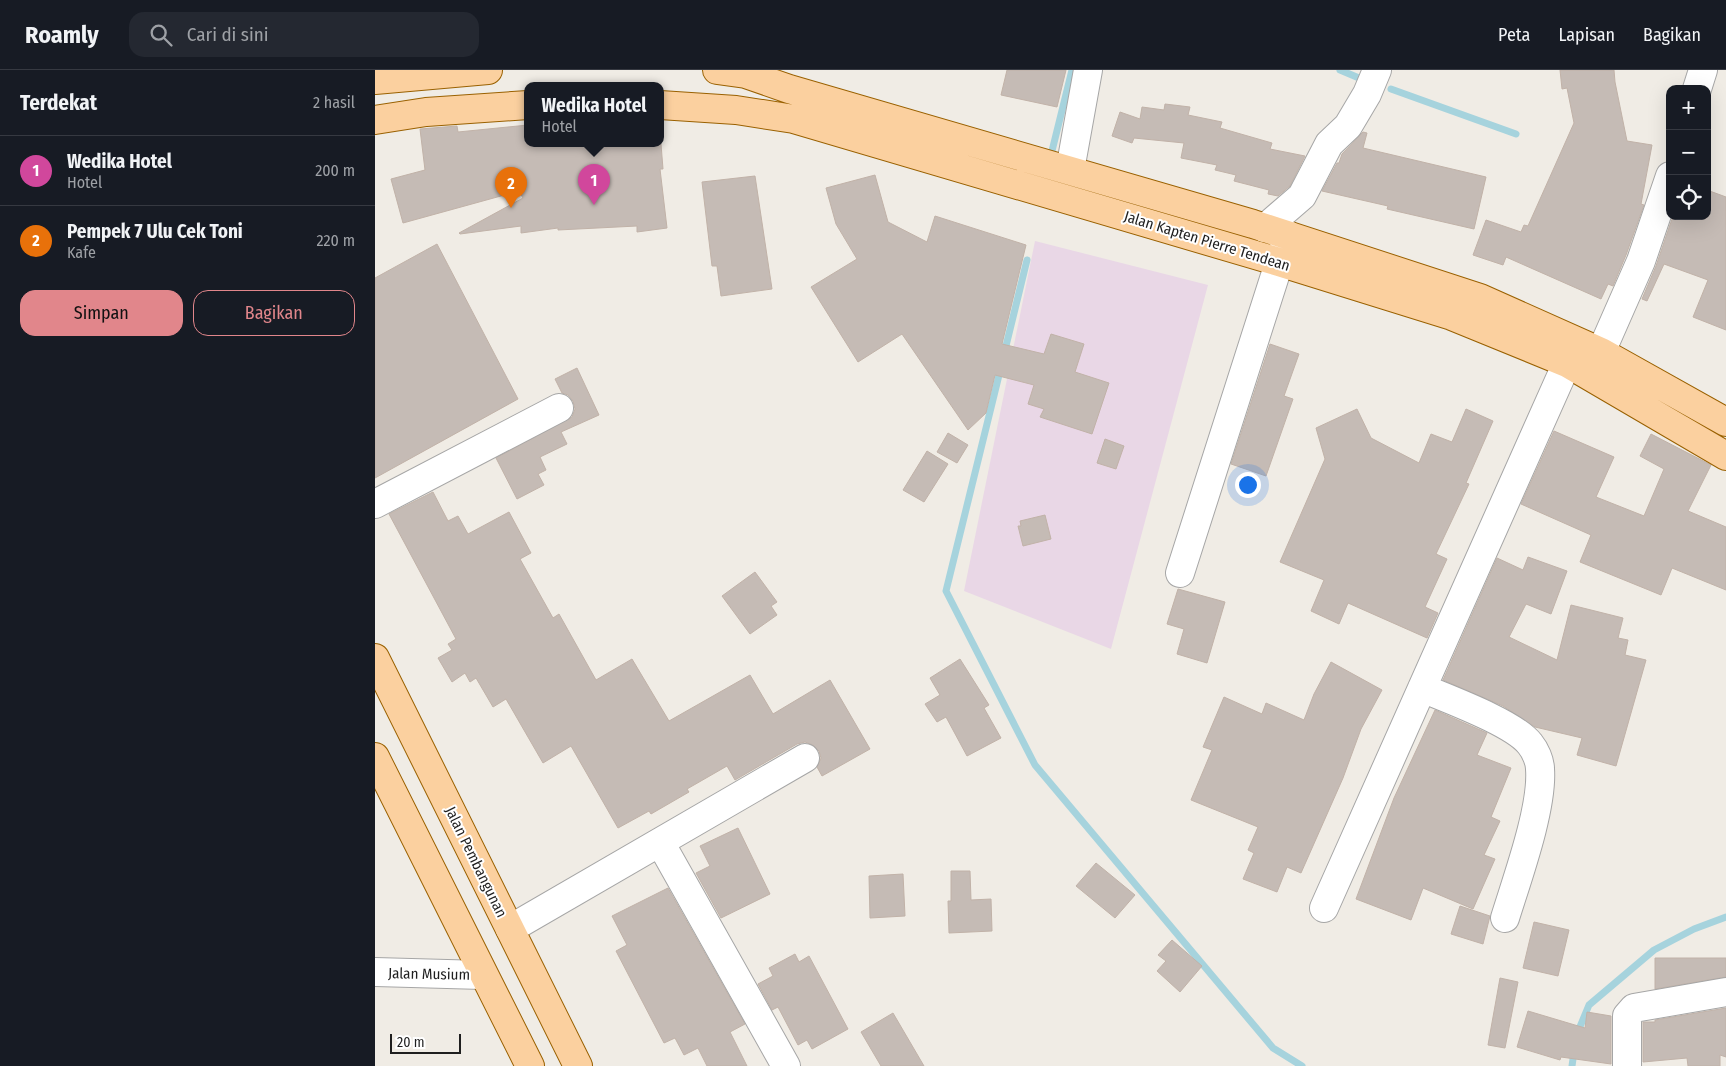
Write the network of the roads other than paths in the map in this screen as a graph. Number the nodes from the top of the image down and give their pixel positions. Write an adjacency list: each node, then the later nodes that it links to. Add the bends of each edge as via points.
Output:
1 (488, 70): 6 (main road)
2 (717, 70): 11 (main road, Jalan Kapten Pierre Tendean, via 746,74)
3 (1088, 70): 11 (street)
4 (1377, 70): 13 (street, via 1349,126 1329,144 1302,196)
5 (1703, 70): 7 (street)
6 (375, 80)
7 (1698, 85)
8 (524, 104): 10 (main road, via 426,112)
9 (664, 105): 14 (main road, Jalan Kapten Pierre Tendean, via 736,110 794,119)
10 (375, 120)
11 (1070, 170): 13 (main road, Jalan Kapten Pierre Tendean)
12 (1666, 188): 15 (street, via 1641,261)
13 (1276, 231): 14 (street); 15 (main road, Jalan Kapten Pierre Tendean, via 1480,298)
14 (1279, 262): 16 (main road, Jalan Kapten Pierre Tendean, via 1452,316); 21 (street)
15 (1601, 352): 18 (main road, Jalan Kapten Pierre Tendean)
16 (1567, 363): 19 (main road, Jalan Kapten Pierre Tendean); 23 (street)
17 (559, 408): 20 (street)
18 (1726, 422)
19 (1726, 456)
20 (375, 504)
21 (1181, 573)
22 (375, 658): 29 (main road, Jalan Pembangunan)
23 (1422, 688): 27 (street); 28 (street, via 1468,707 1519,734 1535,751 1540,768 1537,802)
24 (375, 757): 32 (main road)
25 (805, 758): 26 (street)
26 (660, 842): 29 (street); 36 (street)
27 (1324, 908)
28 (1505, 918)
29 (510, 929): 30 (main road, Jalan Pembangunan)
30 (530, 970): 32 (main road); 35 (main road, Jalan Pembangunan)
31 (375, 972): 32 (street, Jalan Musium)
32 (483, 975): 34 (main road)
33 (1726, 992): 37 (street, via 1634,1008 1627,1016)
34 (530, 1066)
35 (578, 1066)
36 (786, 1066)
37 (1627, 1066)

